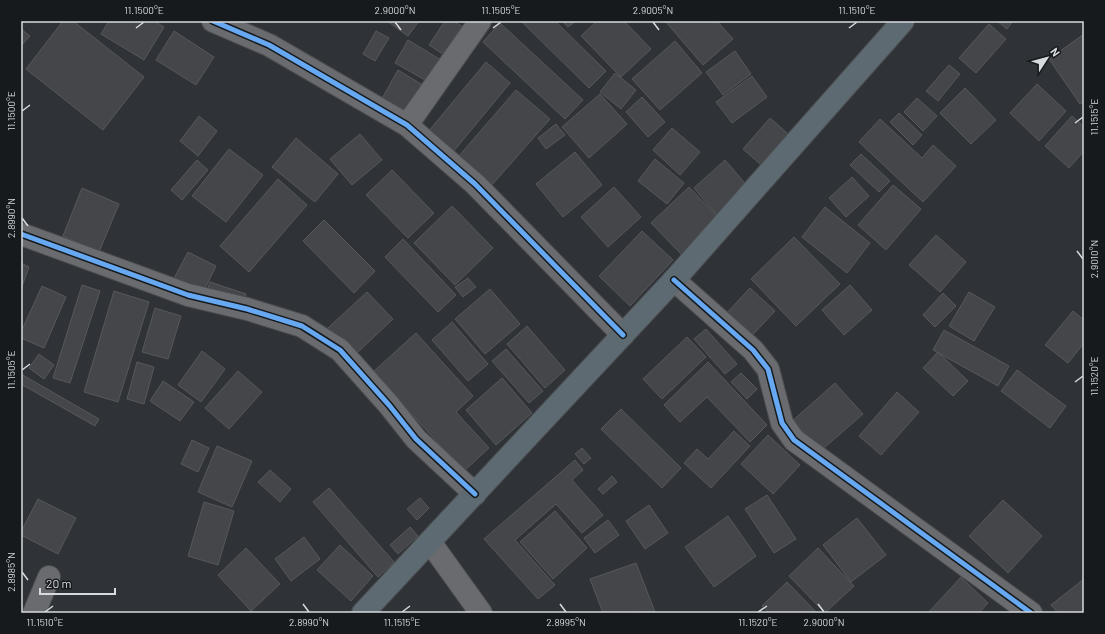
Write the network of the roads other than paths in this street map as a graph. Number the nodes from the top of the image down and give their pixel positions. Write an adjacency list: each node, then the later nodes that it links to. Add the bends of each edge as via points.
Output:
1 (213, 21): 4 (street, via 268,45)
2 (480, 21): 4 (street)
3 (903, 21): 6 (highway)
4 (407, 126): 7 (street, via 475,184)
5 (21, 234): 8 (street, via 188,295 302,326 340,350 416,439)
6 (674, 280): 7 (highway); 14 (street, via 753,350 768,369 782,423 794,440)
7 (623, 335): 8 (highway)
8 (475, 494): 9 (highway)
9 (430, 542): 12 (highway); 13 (street)
10 (49, 577): 11 (street)
11 (34, 613)
12 (363, 613)
13 (481, 613)
14 (1031, 613)

